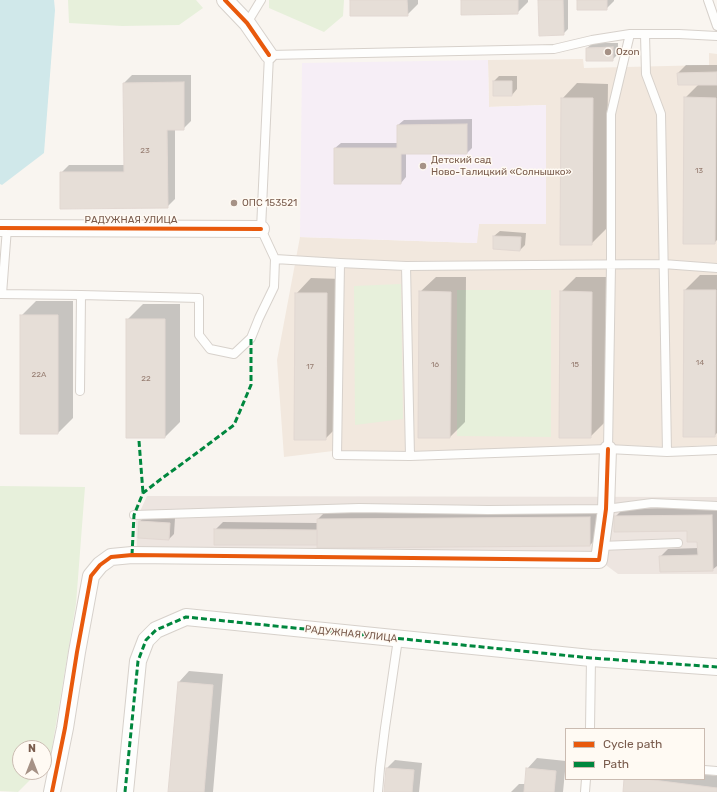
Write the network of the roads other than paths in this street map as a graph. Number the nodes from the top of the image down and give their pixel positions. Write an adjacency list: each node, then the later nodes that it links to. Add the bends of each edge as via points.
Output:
1 (225, 0): 4 (street)
2 (261, 0): 4 (lane)
3 (708, 0): 5 (lane)
4 (247, 24): 9 (street)
5 (717, 26)
6 (630, 34): 7 (lane); 9 (lane, via 554,49); 15 (lane, via 612,114)
7 (645, 34): 8 (lane); 14 (lane, via 646,74 661,114)
8 (717, 36)
9 (269, 55): 11 (lane)
10 (3, 228): 11 (street, РАДУЖНАЯ УЛИЦА); 18 (lane)
11 (261, 229): 12 (lane)
12 (275, 259): 13 (lane); 19 (lane, via 274,288 251,338 234,354 210,349 198,336 198,298)
13 (340, 263): 16 (lane); 24 (lane, via 337,455)
14 (663, 264): 15 (lane); 17 (lane); 23 (lane)
15 (611, 265): 16 (lane); 21 (lane)
16 (406, 266): 24 (lane)
17 (717, 268)
18 (1, 294): 19 (lane)
19 (81, 295): 20 (lane)
20 (80, 391)
21 (608, 449): 23 (lane); 24 (lane); 26 (street)
22 (717, 450): 23 (lane)
23 (667, 452)
24 (410, 456)
25 (717, 506): 26 (lane, via 652,503)
26 (606, 509): 27 (lane, via 359,508); 29 (street)
27 (134, 515)
28 (678, 543): 29 (lane)
29 (601, 546): 37 (street, via 599,560 140,555 111,557 91,576)
30 (398, 639): 31 (street, РАДУЖНАЯ УЛИЦА); 38 (street, РАДУЖНАЯ УЛИЦА, via 186,616 156,630 146,640 138,661); 39 (lane)
31 (591, 658): 32 (street, РАДУЖНАЯ УЛИЦА); 33 (lane)
32 (717, 667)
33 (590, 728)
34 (705, 770): 35 (lane)
35 (717, 771)
36 (586, 780): 40 (lane)
37 (52, 792)
38 (125, 792)
39 (378, 792)
40 (585, 792)

